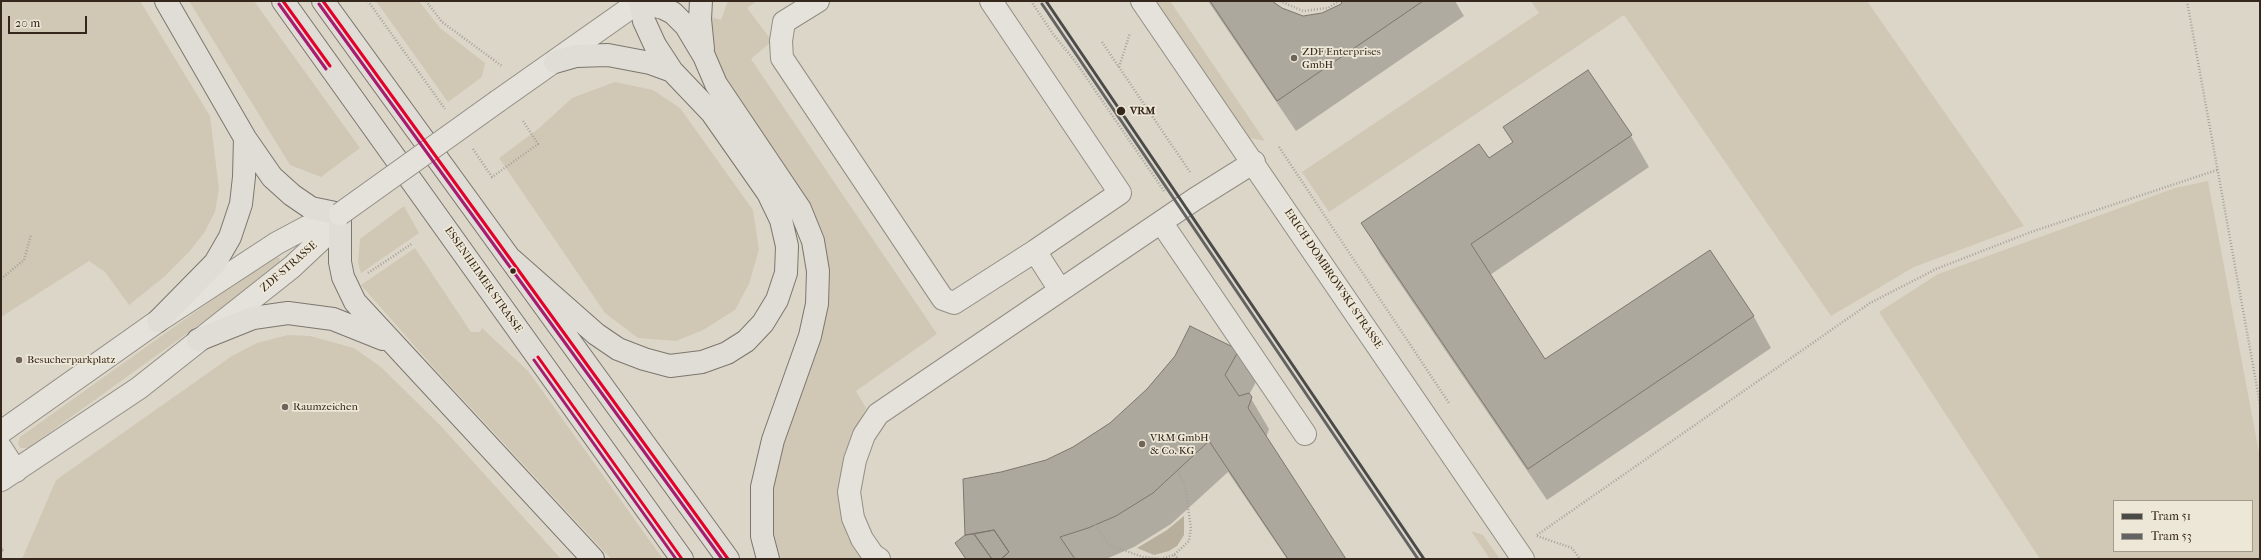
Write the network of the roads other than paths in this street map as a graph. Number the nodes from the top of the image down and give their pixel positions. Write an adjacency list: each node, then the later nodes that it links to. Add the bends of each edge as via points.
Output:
1 (166, 1): 12 (main road)
2 (283, 1): 28 (main road, ESSENHEIMER STRASSE)
3 (323, 1): 17 (main road)
4 (640, 1): 9 (main road, via 673,13 686,26); 10 (street); 11 (main road, via 648,33)
5 (701, 1): 9 (main road)
6 (818, 1): 16 (street, via 784,22 782,58 943,298 954,303)
7 (991, 1): 16 (street, via 1120,192)
8 (1142, 1): 13 (street, ERICH-DOMBROWSKI-STRASSE)
9 (704, 56): 30 (main road, via 716,84 800,208 813,241 818,271 817,304 810,336 773,440 762,487 762,536)
10 (555, 62): 11 (main road, via 576,56 608,55 650,63); 14 (street, bridge)
11 (672, 71): 17 (main road, via 712,113 768,193 781,220 787,246 786,273 778,300 764,323 746,341 727,353 702,362 670,366 650,361 618,349 596,334)
12 (245, 138): 14 (main road, via 269,173 292,195 311,208); 19 (main road, via 241,204 230,237 216,263)
13 (1254, 162): 15 (street); 26 (street, ERICH-DOMBROWSKI-STRASSE)
14 (340, 214): 19 (street, ZDF-STRASSE, via 277,243); 20 (street, ZDF-STRASSE, via 325,236 303,258); 21 (main road, via 340,262 347,290)
15 (1169, 217): 18 (street); 23 (street)
16 (1036, 251): 18 (street)
17 (511, 259): 29 (main road)
18 (1060, 290): 31 (street, via 878,414 864,435 855,460 849,492 853,518 862,539)
19 (158, 321): 22 (street, ZDF-STRASSE)
20 (198, 340): 21 (main road, via 253,318 288,313 333,319 360,328); 25 (street, ZDF-STRASSE, via 139,388)
21 (393, 344): 27 (main road)
22 (1, 432)
23 (1305, 434)
24 (1, 448): 25 (street)
25 (8, 476)
26 (1520, 554)
27 (592, 559)
28 (682, 559)
29 (728, 559)
30 (768, 559)
31 (879, 559)

